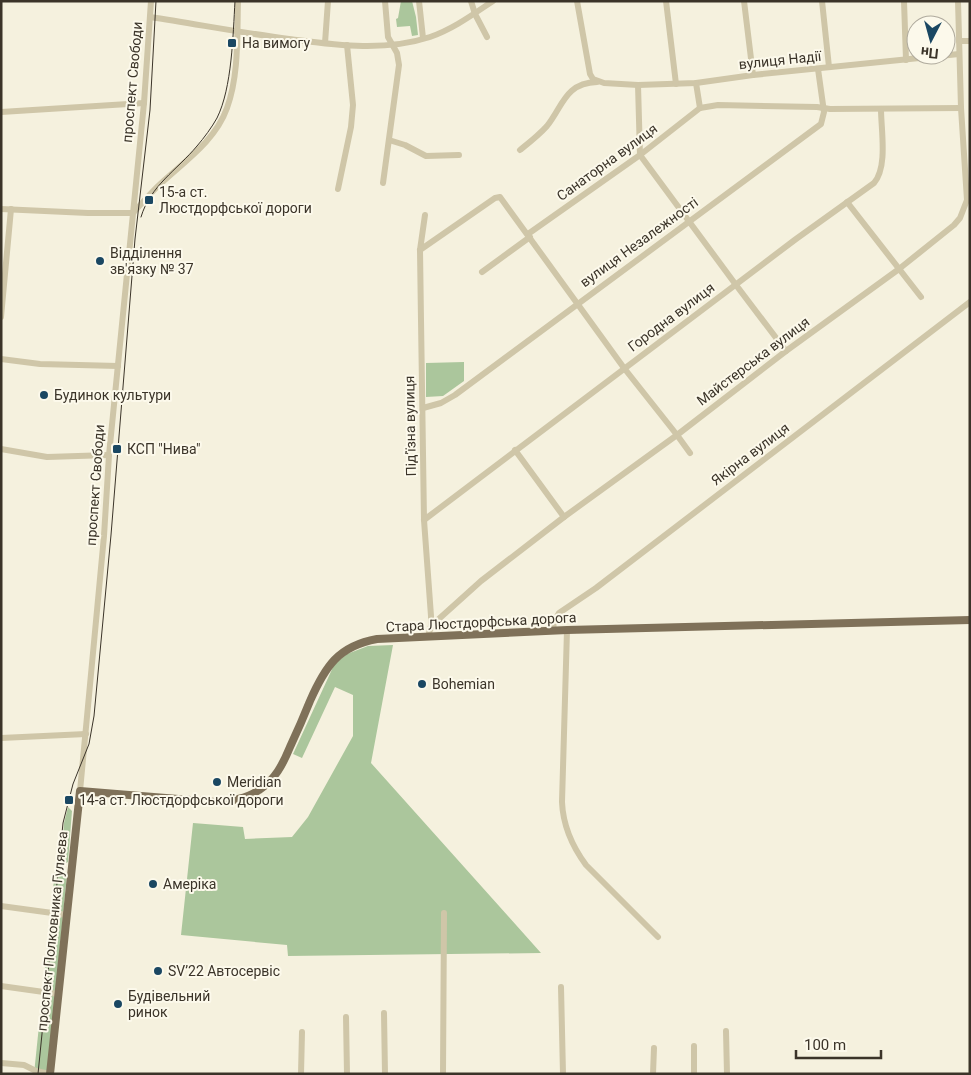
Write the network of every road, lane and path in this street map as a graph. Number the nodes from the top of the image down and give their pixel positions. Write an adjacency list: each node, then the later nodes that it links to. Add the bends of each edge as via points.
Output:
1 (151, 1): 15 (street, проспект Свободи)
2 (238, 1): 16 (street)
3 (328, 1): 21 (street)
4 (385, 1): 22 (street)
5 (419, 1): 18 (street)
6 (472, 1): 14 (street)
7 (493, 1): 14 (street)
8 (577, 1): 30 (street, via 590,74)
9 (666, 1): 32 (street)
10 (744, 1): 29 (street)
11 (822, 1): 27 (street)
12 (904, 1): 26 (street)
13 (958, 1): 20 (street, Майстерська вулиця)
14 (475, 14): 17 (street); 18 (street)
15 (150, 17): 16 (street); 34 (street, проспект Свободи)
16 (237, 32): 21 (street); 49 (street, via 232,93 219,124 198,151)
17 (487, 37)
18 (423, 38): 22 (street)
19 (970, 41): 20 (street)
20 (959, 42): 25 (street, Майстерська вулиця)
21 (326, 43): 23 (street)
22 (391, 44): 23 (street); 40 (street, via 399,65)
23 (347, 45): 45 (street, via 353,105)
24 (956, 54): 25 (street, вулиця Надії)
25 (959, 54): 36 (street, Майстерська вулиця)
26 (906, 60): 27 (street, вулиця Надії)
27 (829, 67): 28 (street, вулиця Надії)
28 (818, 69): 29 (street, вулиця Надії); 37 (street)
29 (754, 75): 31 (street, вулиця Надії)
30 (601, 83): 33 (street, вулиця Надії); 41 (street, via 584,84 569,93 542,132)
31 (696, 83): 32 (street, вулиця Надії); 35 (street)
32 (676, 84): 33 (street, вулиця Надії)
33 (638, 85): 43 (street)
34 (144, 103): 39 (street); 49 (street, проспект Свободи)
35 (700, 108): 37 (street, via 718,105); 43 (street, Санаторна вулиця)
36 (961, 108): 38 (street); 54 (street, Майстерська вулиця, via 967,200 960,218 946,234)
37 (824, 109): 38 (street); 51 (street, вулиця Незалежності, via 823,120 818,127)
38 (881, 109): 46 (street, Городна вулиця, via 882,171 874,183)
39 (1, 112)
40 (388, 140): 42 (street, via 426,156); 44 (street)
41 (520, 150)
42 (459, 155)
43 (640, 155): 51 (street); 52 (street, Санаторна вулиця)
44 (383, 184)
45 (338, 190)
46 (847, 202): 54 (street); 56 (street, Городна вулиця)
47 (10, 208): 48 (street); 49 (street); 60 (street)
48 (1, 209)
49 (133, 212): 63 (street, проспект Свободи)
50 (424, 215): 53 (street, Підʼїзна вулиця)
51 (689, 221): 56 (street); 59 (street, вулиця Незалежності)
52 (529, 236): 53 (street, via 498,197); 55 (street, Санаторна вулиця); 59 (street)
53 (420, 250): 65 (street, Підʼїзна вулиця)
54 (899, 269): 57 (street); 61 (street, Майстерська вулиця)
55 (482, 272)
56 (736, 285): 61 (street); 64 (street, Городна вулиця)
57 (920, 297)
58 (970, 302): 75 (street, Якірна вулиця, via 559,613)
59 (577, 303): 64 (street); 65 (street, вулиця Незалежності, via 455,395)
60 (1, 317)
61 (786, 351): 66 (street, Майстерська вулиця)
62 (1, 359): 63 (street, via 40,364)
63 (118, 366): 70 (street, проспект Свободи)
64 (624, 368): 66 (street); 68 (street, Городна вулиця)
65 (423, 408): 72 (street, Підʼїзна вулиця)
66 (677, 435): 69 (street); 71 (street, Майстерська вулиця)
67 (1, 449): 70 (street, via 47,457)
68 (515, 450): 71 (street); 72 (street, Городна вулиця)
69 (690, 453)
70 (110, 455): 78 (street, проспект Свободи)
71 (564, 517): 74 (street, Майстерська вулиця, via 481,581)
72 (424, 520): 74 (street, Підʼїзна вулиця)
73 (970, 620): 76 (main road, Стара Люстдорфська дорога)
74 (431, 626): 77 (street, Підʼїзна вулиця)
75 (553, 630): 76 (main road, Стара Люстдорфська дорога); 77 (main road, Стара Люстдорфська дорога)
76 (567, 630): 84 (street, via 562,802 566,828 586,865)
77 (428, 637): 80 (main road, Стара Люстдорфська дорога, via 368,641 352,646 334,659 323,674 281,766 268,784 251,795 229,802 215,802)
78 (86, 734): 79 (street); 80 (street, проспект Свободи)
79 (1, 738)
80 (80, 791): 83 (main road, проспект Полковника Гуляєва)
81 (1, 906): 83 (street)
82 (444, 913): 99 (street)
83 (67, 915): 87 (main road, проспект Полковника Гуляєва)
84 (658, 937)
85 (1, 986): 87 (street)
86 (561, 987): 100 (street)
87 (58, 994): 95 (main road, проспект Полковника Гуляєва)
88 (384, 1013): 98 (street)
89 (346, 1017): 97 (street)
90 (726, 1031): 103 (street)
91 (302, 1032): 96 (street)
92 (694, 1046): 102 (street)
93 (654, 1048): 101 (street)
94 (1, 1063): 95 (street, via 24,1065)
95 (50, 1074)
96 (301, 1074)
97 (346, 1074)
98 (386, 1074)
99 (443, 1074)
100 (563, 1074)
101 (653, 1074)
102 (694, 1074)
103 (727, 1074)

